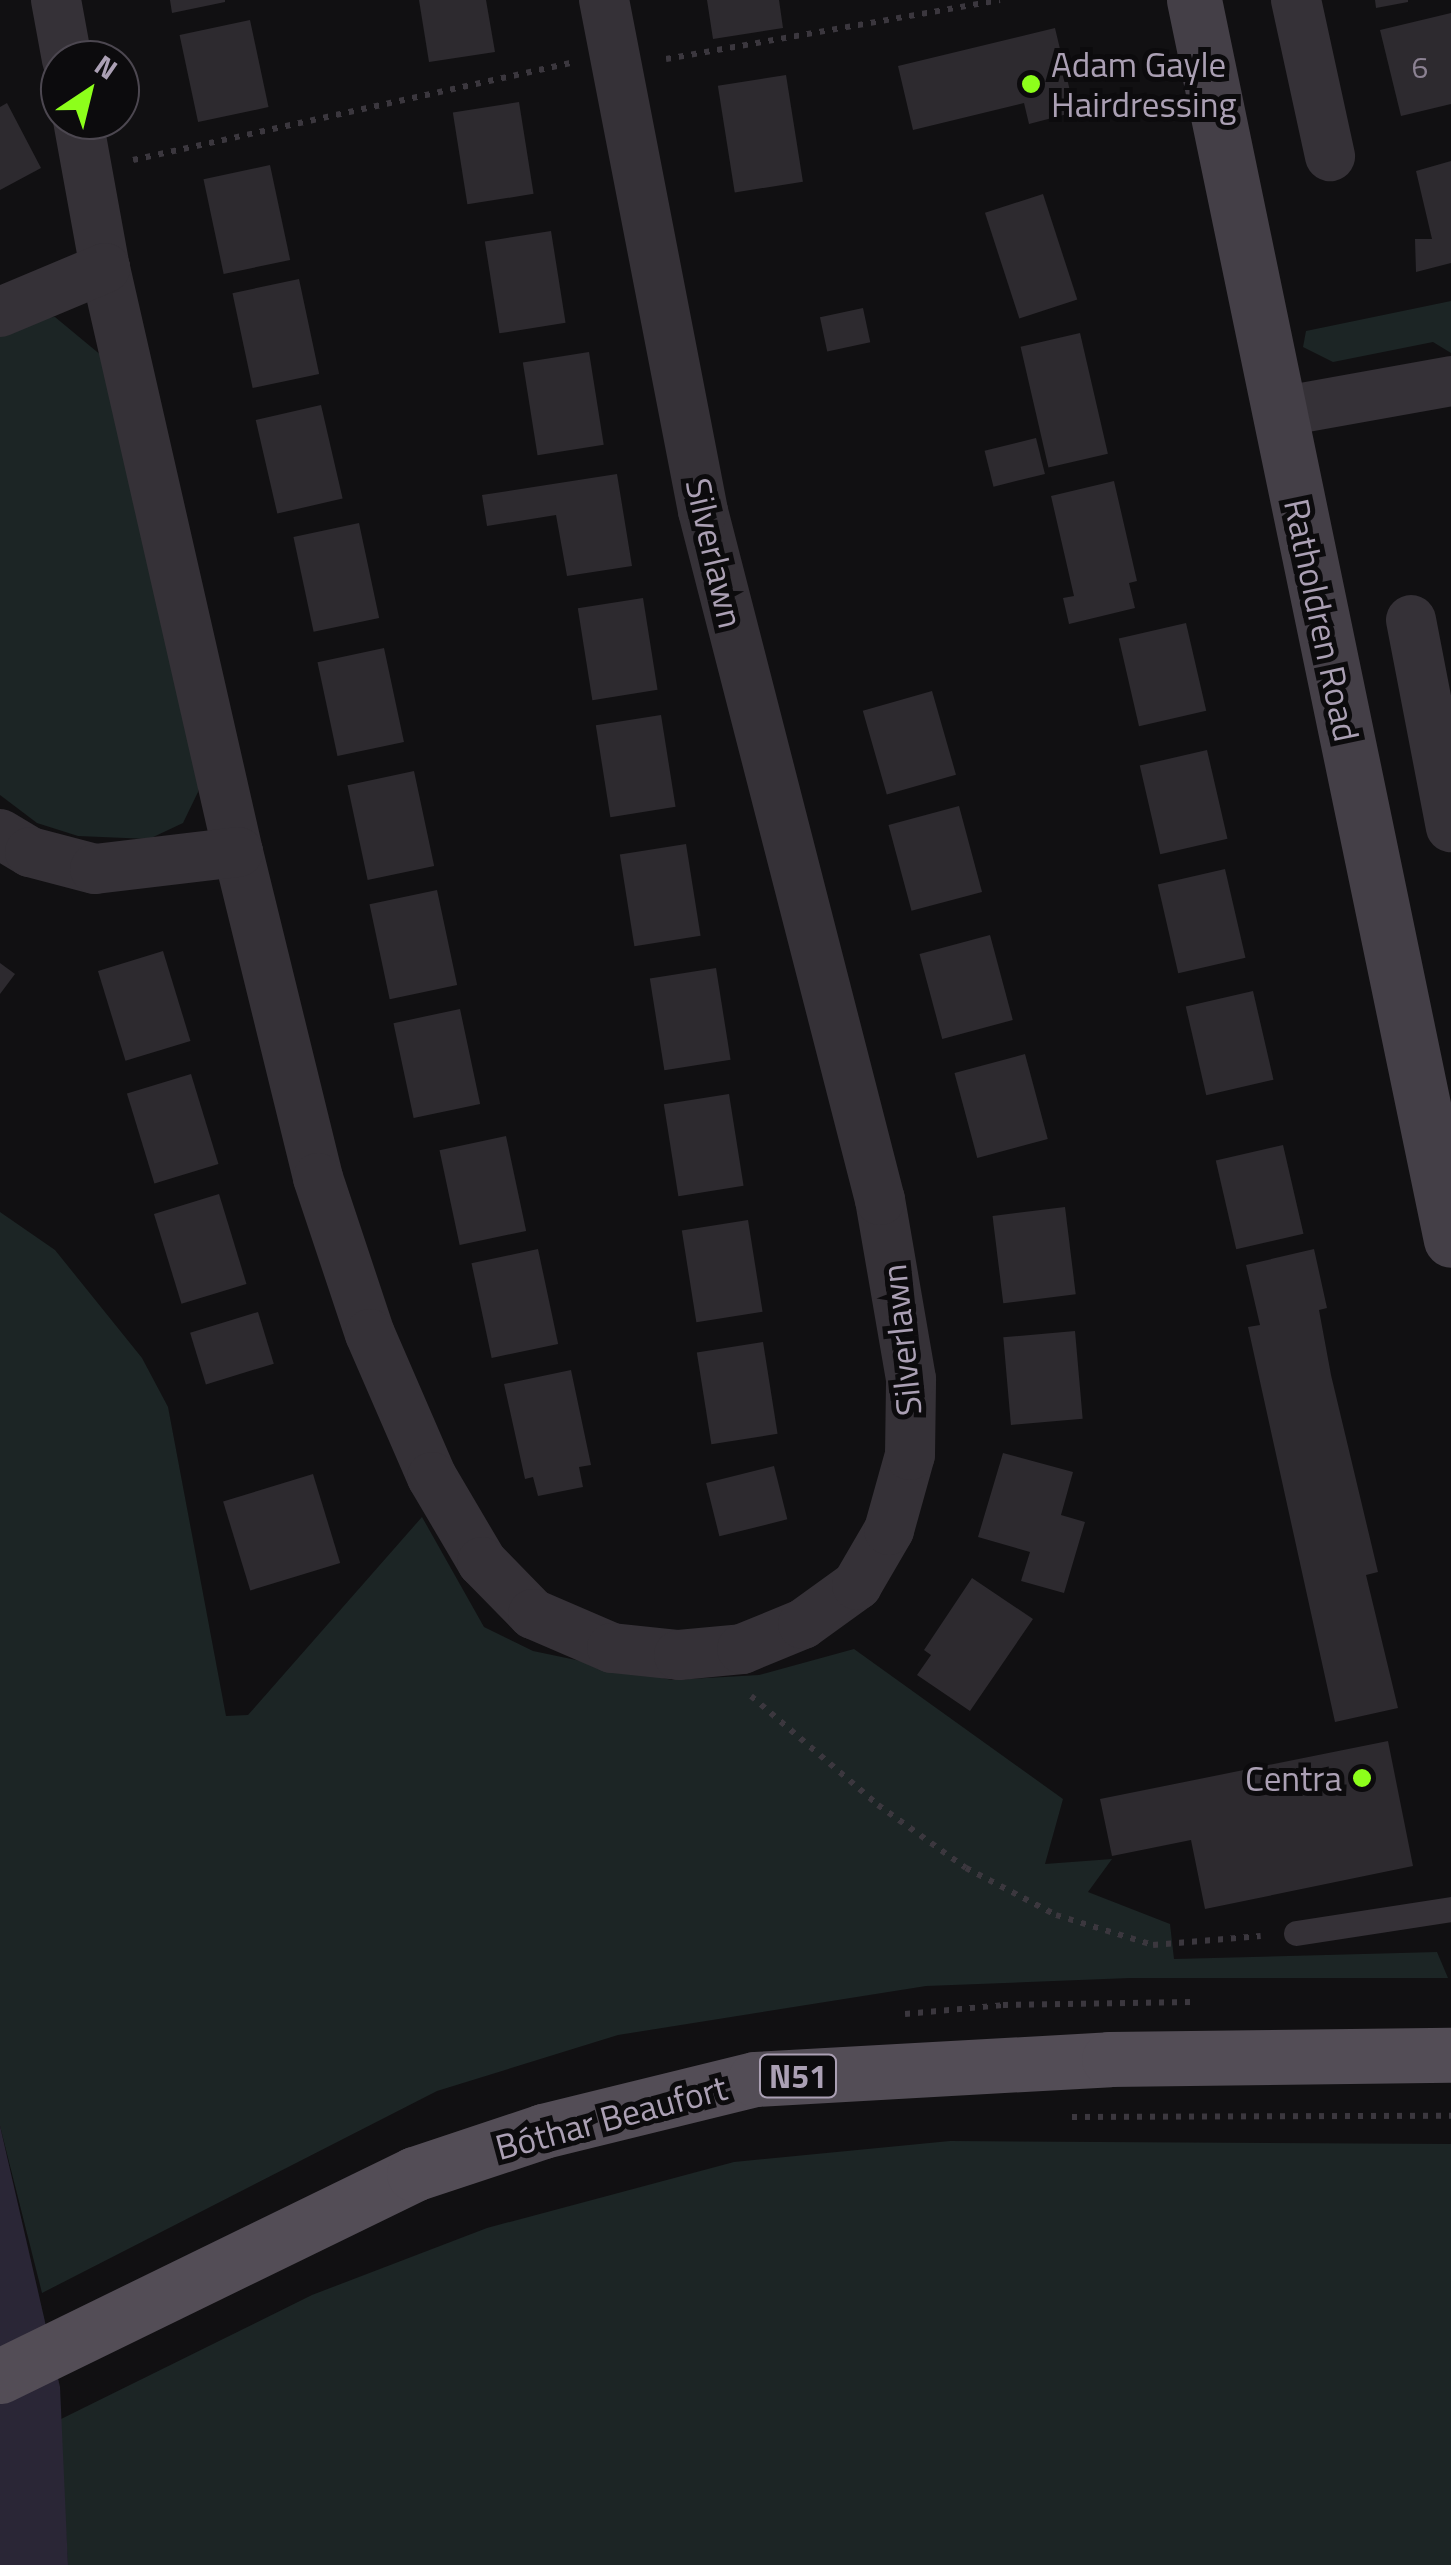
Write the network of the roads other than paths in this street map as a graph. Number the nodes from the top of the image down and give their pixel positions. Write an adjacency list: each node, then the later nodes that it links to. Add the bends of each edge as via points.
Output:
1 (56, 0): 5 (street)
2 (604, 0): 15 (street, Silverlawn, via 703,510 880,1200 911,1378 910,1455 889,1530 857,1585 802,1624 731,1650 679,1655 612,1648 534,1614 482,1562 432,1477 370,1334 318,1178)
3 (1194, 0): 11 (street, Ratholdren Road)
4 (1296, 0): 7 (street)
5 (63, 40)
6 (82, 140): 8 (street, Silverlawn)
7 (1330, 156)
8 (105, 268): 9 (street); 15 (street, Silverlawn)
9 (0, 312)
10 (1451, 381): 11 (street)
11 (1279, 412): 16 (street, Ratholdren Road)
12 (1410, 620): 13 (street)
13 (1451, 827)
14 (0, 834): 15 (street, via 30,852 95,868)
15 (238, 852)
16 (1451, 1240)
17 (1451, 1909): 18 (lane)
18 (1296, 1933)
19 (1451, 2055): 20 (main road, Bóthar Beaufort / N51, via 1109,2059 755,2079 543,2131 414,2174)
20 (0, 2376)

